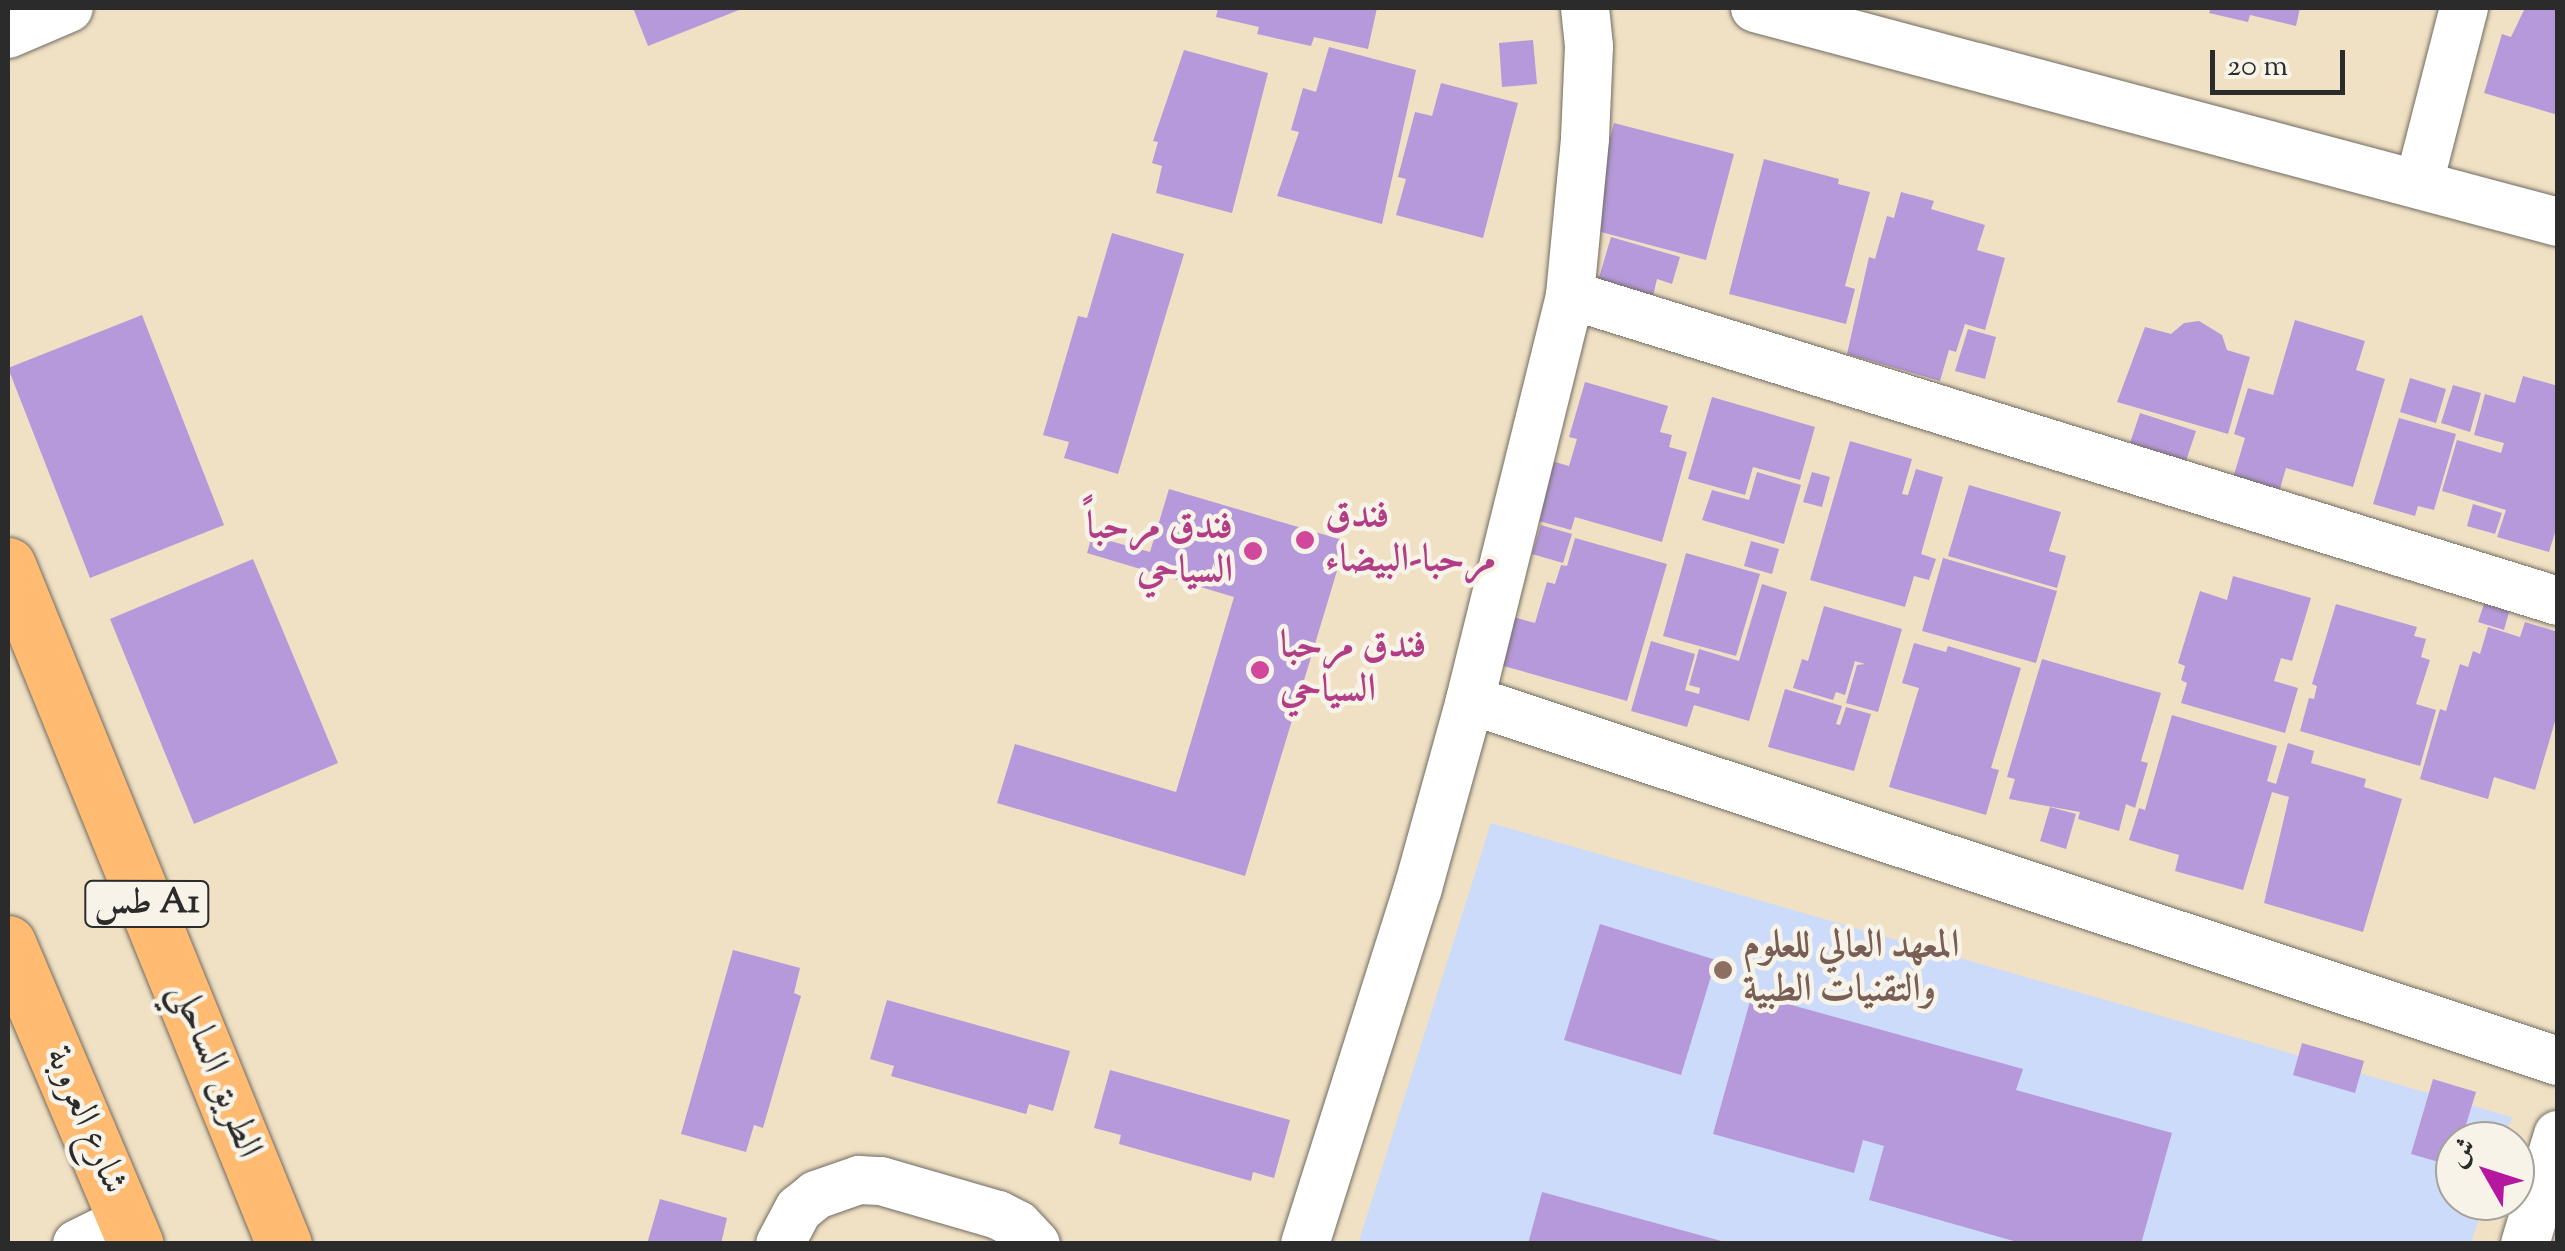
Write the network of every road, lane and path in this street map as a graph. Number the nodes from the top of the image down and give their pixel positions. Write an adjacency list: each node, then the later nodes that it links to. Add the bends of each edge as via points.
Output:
1 (69, 8): 5 (street)
2 (1585, 8): 8 (street, via 1589,46)
3 (1755, 8): 6 (street)
4 (2464, 8): 6 (street)
5 (8, 34)
6 (2420, 183): 7 (street)
7 (2558, 222)
8 (1570, 295): 10 (street); 11 (street)
9 (8, 566): 17 (highway, الطريق الساحلي / طس A1)
10 (2558, 601)
11 (1470, 700): 13 (street); 20 (street)
12 (8, 943): 15 (highway, شارع العروبة)
13 (2558, 1061)
14 (2558, 1135): 21 (street)
15 (131, 1232): 16 (street)
16 (77, 1244)
17 (284, 1244)
18 (780, 1244): 19 (street, via 816,1194 858,1180 998,1216)
19 (1036, 1244)
20 (1305, 1244)
21 (2525, 1244)

